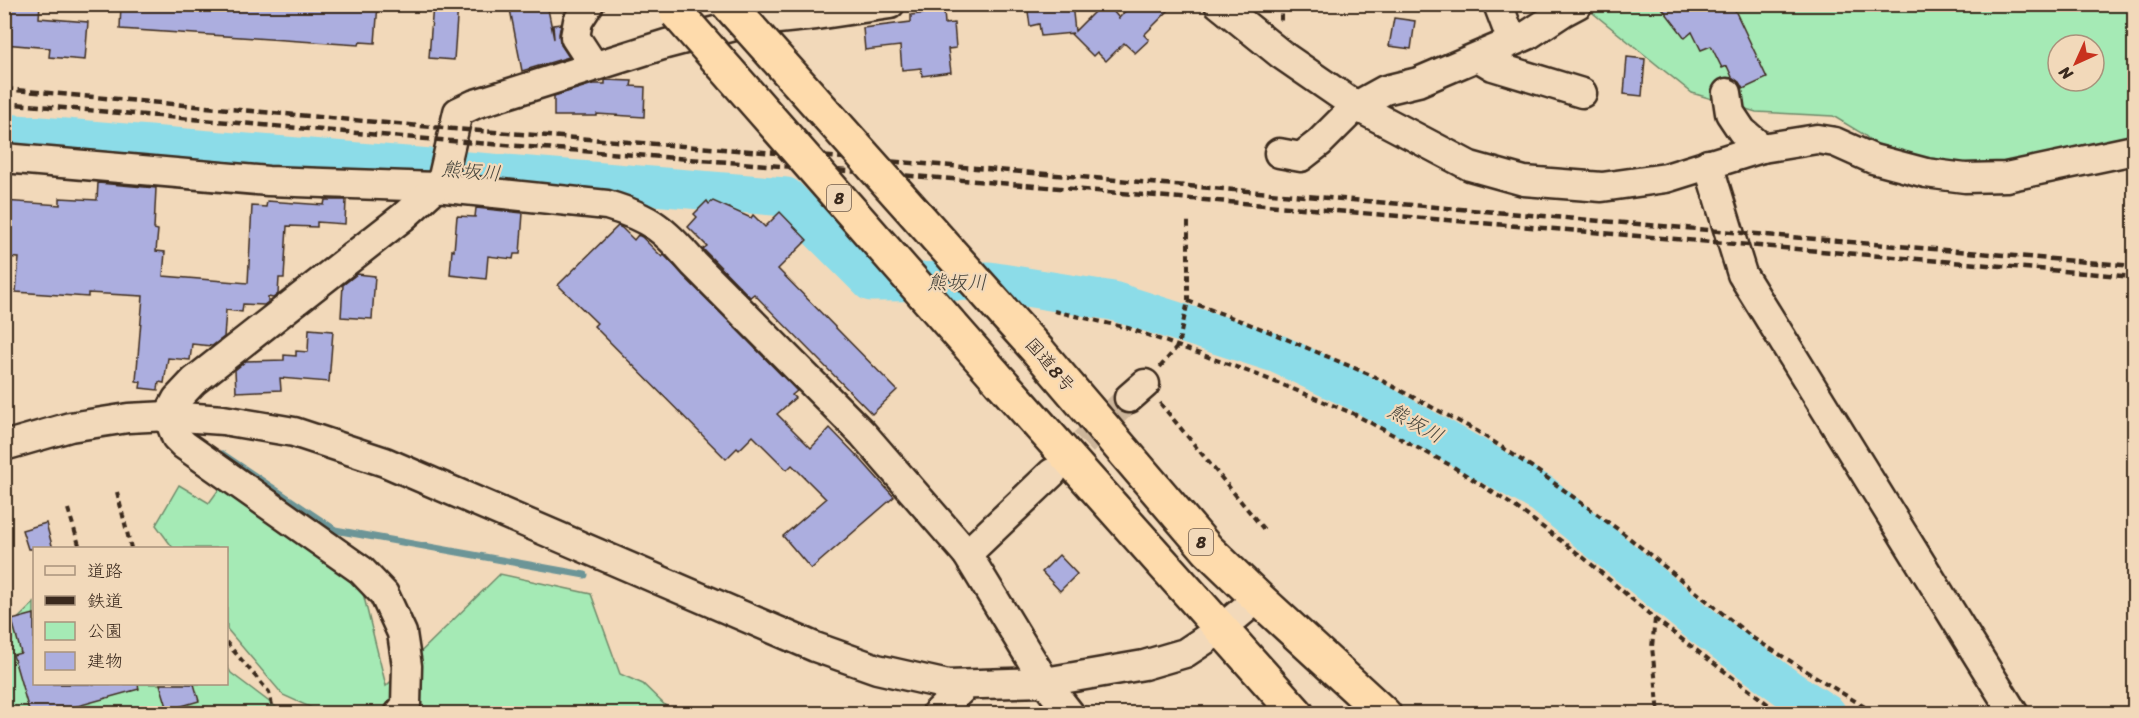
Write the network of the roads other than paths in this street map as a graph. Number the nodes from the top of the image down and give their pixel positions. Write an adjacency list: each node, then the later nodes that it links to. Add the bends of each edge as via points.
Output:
1 (589, 4): 10 (street, via 578,21 575,37)
2 (728, 4): 24 (highway, 国道8号 / 8, bridge, via 1039,352 1208,550)
3 (890, 4): 10 (street, via 750,22)
4 (1219, 4): 13 (street, via 1282,56)
5 (1498, 4): 8 (street)
6 (1578, 4): 8 (street)
7 (673, 9): 25 (highway, 8, bridge)
8 (1512, 41): 9 (street)
9 (1478, 57): 11 (street, via 1493,66); 13 (street, via 1418,82 1385,90)
10 (594, 66): 19 (street, via 458,112)
11 (1582, 93)
12 (1727, 93): 14 (street, via 1730,113 1742,131)
13 (1356, 105): 16 (street, via 1301,157); 18 (street, via 1470,166 1524,181 1602,187 1666,178)
14 (1762, 148): 15 (street, via 1817,139 1926,173 1965,178 2006,177); 18 (street)
15 (2134, 150)
16 (1279, 153)
17 (4, 158): 19 (street, via 268,181)
18 (1708, 164): 33 (street, via 1742,274)
19 (442, 175): 20 (street, via 403,217 194,381); 23 (street, via 608,205 651,222 671,237 863,434)
20 (168, 416): 21 (street, via 70,427); 27 (street, via 294,432 385,462 815,647 877,669 948,685); 28 (street, via 176,437 184,445 361,570 384,594 402,633 407,666 406,705)
21 (4, 446)
22 (1052, 473): 23 (street)
23 (967, 554): 26 (street)
24 (1258, 598): 25 (street); 32 (highway, 国道8号 / 8)
25 (1221, 629): 26 (street, via 1185,653 1144,665); 31 (highway, 8)
26 (1045, 682): 27 (street); 30 (street)
27 (966, 685): 29 (street)
28 (399, 714)
29 (936, 714)
30 (1070, 714)
31 (1297, 714)
32 (1384, 714)
33 (2014, 714)

